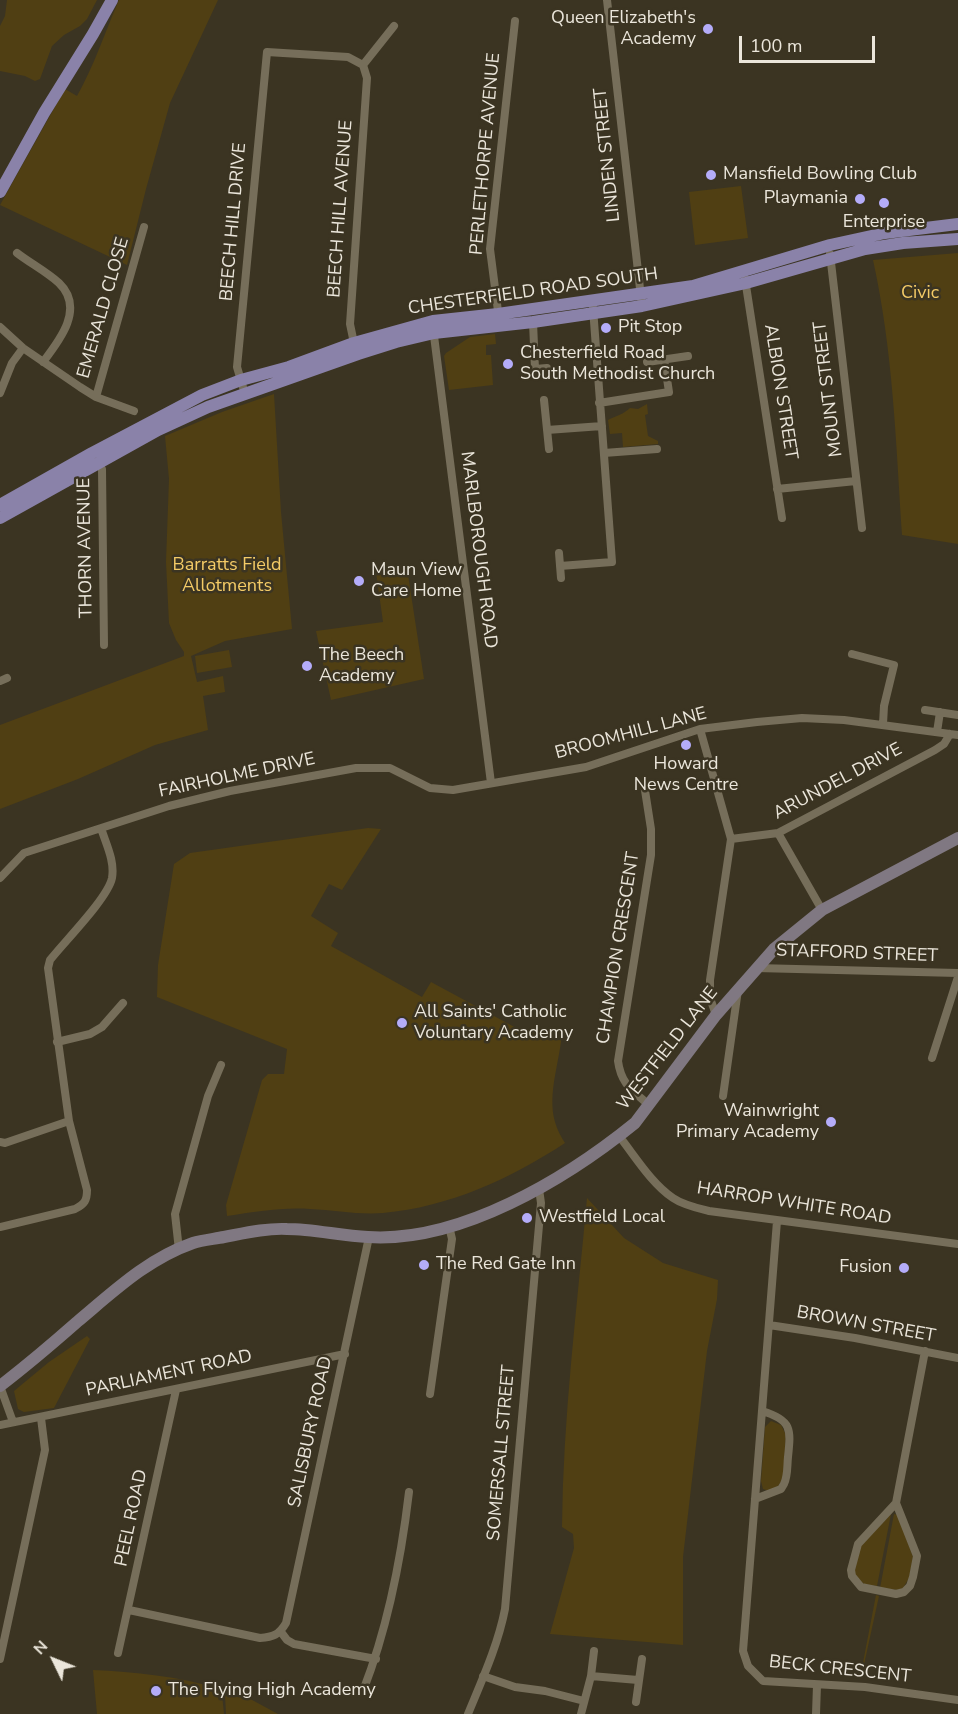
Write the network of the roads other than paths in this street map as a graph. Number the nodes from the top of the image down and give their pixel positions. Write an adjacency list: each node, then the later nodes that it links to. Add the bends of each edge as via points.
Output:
1 (112, 0): 6 (main road)
2 (608, 0): 14 (street, LINDEN STREET)
3 (515, 21): 16 (street, PERLETHORPE AVENUE, via 490,249)
4 (394, 26): 5 (street)
5 (363, 65): 21 (street, BEECH HILL AVENUE, via 367,78 350,324); 27 (street, BEECH HILL DRIVE, via 348,57 267,52 237,367)
6 (0, 192)
7 (958, 224): 10 (main road, CHESTERFIELD ROAD SOUTH)
8 (144, 227): 30 (street, EMERALD CLOSE)
9 (958, 239): 12 (main road, CHESTERFIELD ROAD SOUTH, via 903,243)
10 (830, 245): 12 (street, MOUNT STREET); 13 (main road, CHESTERFIELD ROAD SOUTH)
11 (16, 253): 24 (street, via 34,271 63,287 72,310 66,328)
12 (831, 259): 13 (main road, CHESTERFIELD ROAD SOUTH); 40 (street, MOUNT STREET)
13 (745, 277): 14 (main road, CHESTERFIELD ROAD SOUTH); 41 (street, ALBION STREET)
14 (641, 300): 15 (main road, CHESTERFIELD ROAD SOUTH)
15 (593, 307): 16 (main road, CHESTERFIELD ROAD SOUTH); 17 (main road, CHESTERFIELD ROAD SOUTH); 32 (street)
16 (499, 320): 17 (main road, CHESTERFIELD ROAD SOUTH); 19 (main road, CHESTERFIELD ROAD SOUTH)
17 (533, 322): 26 (street, via 535,369)
18 (0, 327): 20 (street)
19 (433, 327): 21 (main road, CHESTERFIELD ROAD SOUTH); 58 (street, MARLBOROUGH ROAD)
20 (22, 348): 24 (street); 28 (street)
21 (356, 348): 27 (main road, CHESTERFIELD ROAD SOUTH); 29 (main road, CHESTERFIELD ROAD SOUTH)
22 (688, 356): 23 (street)
23 (664, 360): 25 (street); 32 (street, via 669,392)
24 (43, 362): 30 (street)
25 (647, 362)
26 (547, 368)
27 (241, 380): 29 (street, BEECH HILL DRIVE); 39 (main road, CHESTERFIELD ROAD SOUTH, via 202,395)
28 (0, 393)
29 (245, 394): 39 (main road, CHESTERFIELD ROAD SOUTH)
30 (96, 397): 33 (street)
31 (544, 400): 35 (street)
32 (599, 403): 34 (street)
33 (134, 411)
34 (602, 426): 35 (street); 38 (street)
35 (547, 430): 36 (street)
36 (549, 449)
37 (657, 449): 38 (street)
38 (604, 453): 47 (street, via 612,562)
39 (95, 458): 42 (main road, CHESTERFIELD ROAD SOUTH); 43 (main road, CHESTERFIELD ROAD SOUTH); 49 (street, THORN AVENUE, via 102,469)
40 (856, 481): 41 (street); 45 (street, MOUNT STREET)
41 (777, 489): 44 (street, ALBION STREET)
42 (0, 505)
43 (0, 518)
44 (782, 518)
45 (862, 528)
46 (559, 553): 47 (street)
47 (560, 566): 48 (street)
48 (561, 578)
49 (104, 645)
50 (852, 654): 54 (street, via 894,665)
51 (926, 710): 52 (street)
52 (940, 712): 53 (street); 56 (street)
53 (958, 715)
54 (883, 724): 55 (street, BROOMHILL LANE, via 802,718); 56 (street, BROOMHILL LANE)
55 (700, 729): 58 (street, BROOMHILL LANE, via 585,763); 63 (street)
56 (937, 732): 57 (street, BROOMHILL LANE)
57 (954, 735): 61 (street, ARUNDEL DRIVE, via 935,750)
58 (491, 783): 60 (street, FAIRHOLME DRIVE, via 453,790 430,788 390,768 356,768 220,794)
59 (644, 784): 75 (street, CHAMPION CRESCENT, via 651,855 618,1061 619,1075 625,1084)
60 (101, 828): 64 (street, FAIRHOLME DRIVE, via 24,853); 71 (street, via 112,860 112,878 106,892 50,960 48,968)
61 (778, 833): 63 (street, ARUNDEL DRIVE); 65 (street)
62 (958, 838): 65 (street, WESTFIELD LANE)
63 (731, 839): 70 (street, via 710,980 710,998)
64 (0, 878)
65 (822, 910): 66 (street, WESTFIELD LANE)
66 (756, 968): 67 (street, STAFFORD STREET); 68 (street, WESTFIELD LANE)
67 (958, 975): 72 (street)
68 (738, 988): 70 (street, WESTFIELD LANE); 74 (street)
69 (123, 1003): 71 (street, via 102,1027)
70 (716, 1015): 75 (street, WESTFIELD LANE)
71 (57, 1042): 76 (street)
72 (932, 1058)
73 (221, 1065): 85 (street, via 208,1096 175,1214)
74 (723, 1096)
75 (649, 1105): 77 (street, WESTFIELD LANE)
76 (69, 1121): 78 (street); 82 (street, via 87,1199 75,1209)
77 (619, 1136): 79 (street, WESTFIELD LANE); 80 (street, HARROP WHITE ROAD, via 673,1199 709,1211)
78 (0, 1142)
79 (539, 1189): 81 (street, WESTFIELD LANE); 108 (street, SOMERSALL STREET, via 541,1203 505,1609)
80 (777, 1221): 84 (street, HARROP WHITE ROAD); 86 (street, BECK CRESCENT)
81 (449, 1226): 83 (street, WESTFIELD LANE, via 406,1235); 92 (street, via 452,1239)
82 (0, 1227)
83 (369, 1237): 85 (street, WESTFIELD LANE, via 287,1228 193,1243); 88 (street, SALISBURY ROAD)
84 (958, 1244)
85 (179, 1250): 90 (street, WESTFIELD LANE, via 131,1276)
86 (769, 1325): 87 (street, BROWN STREET); 93 (street, BECK CRESCENT)
87 (925, 1351): 89 (street, BROWN STREET); 99 (street)
88 (345, 1354): 91 (street, PARLIAMENT ROAD); 101 (street, SALISBURY ROAD)
89 (958, 1358)
90 (0, 1386): 95 (street)
91 (176, 1390): 94 (street, PARLIAMENT ROAD); 100 (street, PEEL ROAD)
92 (430, 1395)
93 (762, 1411): 98 (street, BECK CRESCENT); 98 (street, via 785,1422 790,1434 784,1484)
94 (41, 1418): 95 (street, PARLIAMENT ROAD); 104 (street, via 45,1450)
95 (13, 1422): 96 (street, PARLIAMENT ROAD)
96 (0, 1425)
97 (409, 1492): 105 (street, via 401,1555)
98 (755, 1499): 110 (street, BECK CRESCENT, via 743,1651 748,1666 763,1682)
99 (897, 1503): 99 (street, via 917,1556 910,1586 896,1594 861,1587 851,1570 858,1544)
100 (129, 1610): 101 (street, via 260,1638); 103 (street, PEEL ROAD)
101 (281, 1632): 105 (street, via 294,1644)
102 (594, 1651): 107 (street)
103 (118, 1653)
104 (0, 1659)
105 (376, 1659): 111 (street)
106 (642, 1659): 109 (street)
107 (591, 1676): 109 (street); 113 (street)
108 (483, 1677): 113 (street); 115 (street, SOMERSALL STREET)
109 (638, 1680): 114 (street)
110 (817, 1685): 112 (street, BECK CRESCENT, via 865,1687); 117 (street)
111 (363, 1691)
112 (958, 1700)
113 (584, 1701): 116 (street)
114 (636, 1702)
115 (468, 1714)
116 (580, 1714)
117 (816, 1714)

